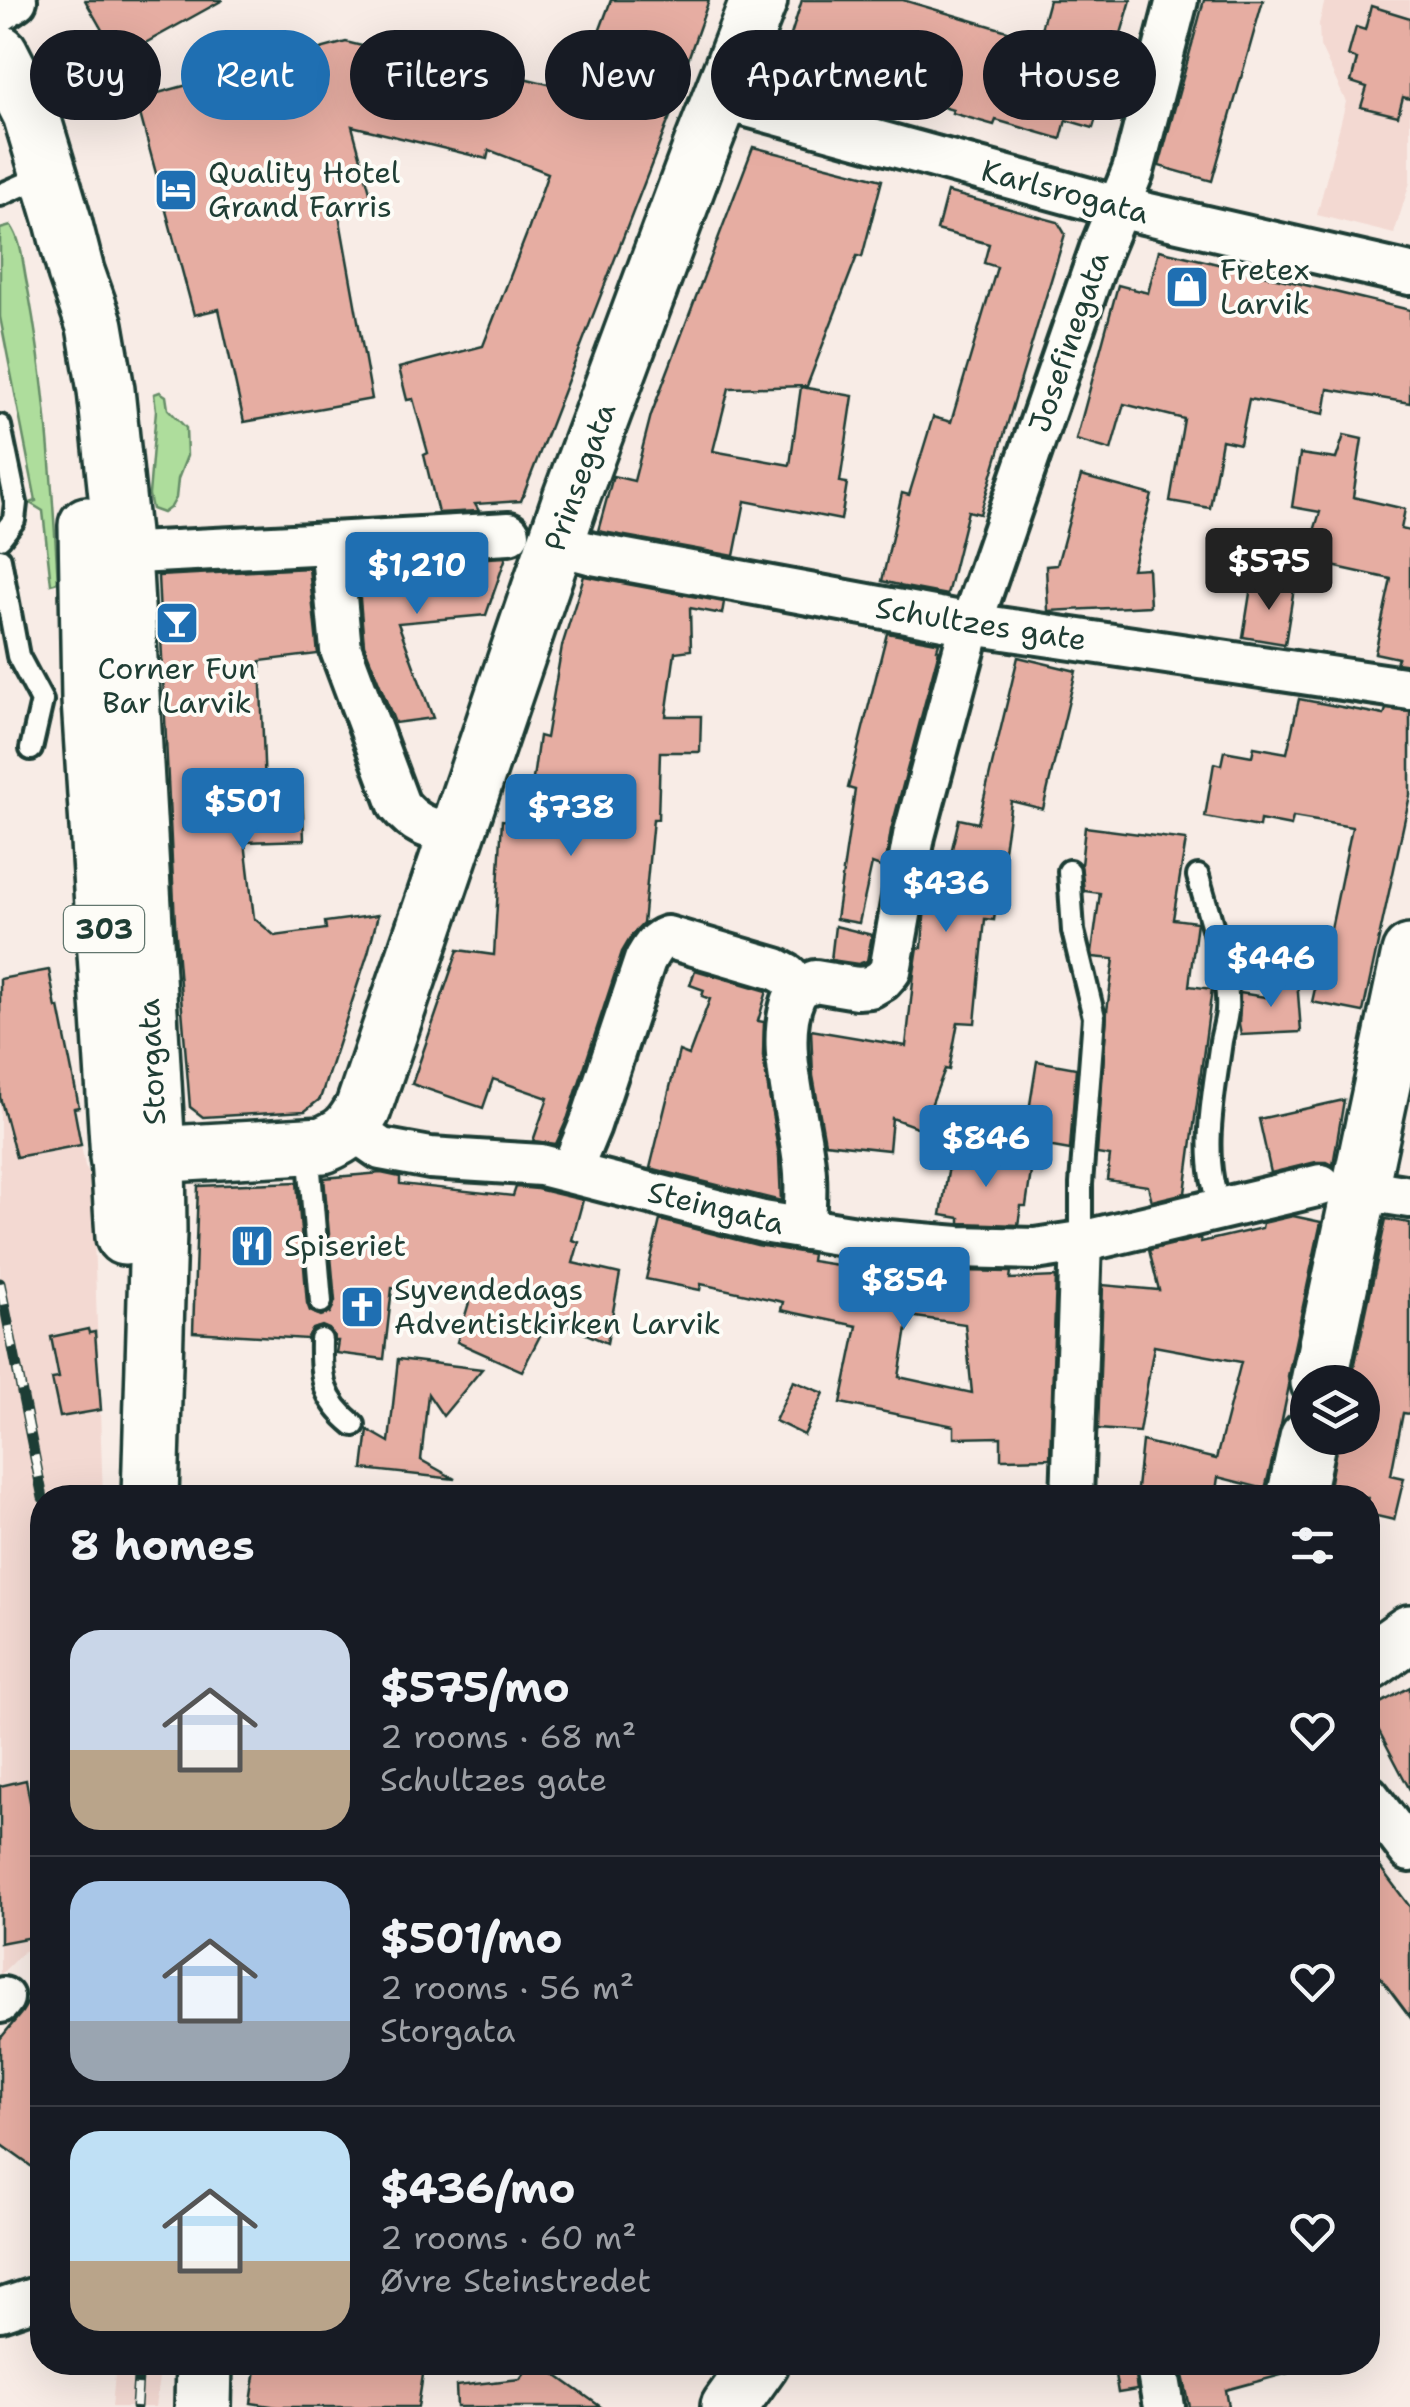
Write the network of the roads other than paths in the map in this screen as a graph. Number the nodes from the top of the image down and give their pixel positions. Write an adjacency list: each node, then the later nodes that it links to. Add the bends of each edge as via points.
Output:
1 (16, 0): 4 (street)
2 (759, 0): 5 (main road, Prinsegata)
3 (1177, 0): 11 (street, Josefinegata)
4 (0, 12)
5 (748, 30)
6 (0, 53): 9 (main road, Storgata / 303, via 31,114)
7 (713, 120): 15 (main road, Prinsegata)
8 (799, 120): 11 (street, Karlsrogata)
9 (50, 174): 10 (lane); 17 (main road, Storgata / 303, via 106,390)
10 (0, 195)
11 (1118, 207): 12 (street, Karlsrogata); 20 (street, Josefinegata)
12 (1410, 274)
13 (0, 426): 14 (lane, via 16,503 14,520)
14 (0, 538)
15 (532, 539): 16 (street, Schultzes gate); 20 (street, Schultzes gate); 25 (main road, Prinsegata)
16 (331, 543): 17 (street, Schultzes gate); 25 (street, via 342,650 399,805 411,820)
17 (106, 554): 23 (main road, Storgata / 303)
18 (0, 559): 19 (lane)
19 (4, 604): 21 (lane)
20 (971, 624): 22 (street, Schultzes gate); 29 (street, Josefinegata, via 914,836 890,971 870,987 815,981)
21 (9, 658): 23 (lane)
22 (1410, 689)
23 (78, 701): 24 (lane); 31 (main road, Storgata / 303)
24 (30, 749)
25 (455, 834): 30 (main road, Prinsegata, via 369,1097)
26 (1069, 872): 36 (lane, via 1073,931 1094,1016)
27 (1198, 876): 34 (lane, via 1226,980 1211,1124 1211,1170)
28 (1410, 953): 33 (main road)
29 (799, 988): 32 (street, via 776,969 660,939 645,960); 35 (street, via 788,1014 787,1056 805,1174)
30 (329, 1137): 31 (main road); 32 (street, Steingata, via 430,1158); 37 (lane)
31 (138, 1156): 42 (main road, Storgata / 303, via 158,1245)
32 (572, 1171): 35 (street, Steingata)
33 (1364, 1190): 34 (street, Steingata); 39 (main road)
34 (1221, 1208): 36 (street, Steingata)
35 (803, 1229): 36 (street, Steingata, via 958,1247 1035,1250)
36 (1081, 1242): 43 (street)
37 (321, 1302)
38 (322, 1340): 40 (lane, via 324,1388 337,1412)
39 (1323, 1365)
40 (354, 1425)
41 (1304, 1455): 44 (main road)
42 (149, 1485)
43 (1072, 1485)
44 (1298, 1485)
45 (1410, 1633): 46 (main road)
46 (1380, 1654)
47 (1380, 1812): 48 (street)
48 (1410, 1851)
49 (30, 2300): 50 (street)
50 (0, 2310)
51 (204, 2375): 54 (main road)
52 (752, 2375): 55 (main road)
53 (1158, 2375): 56 (street)
54 (203, 2407)
55 (730, 2407)
56 (1164, 2407)

